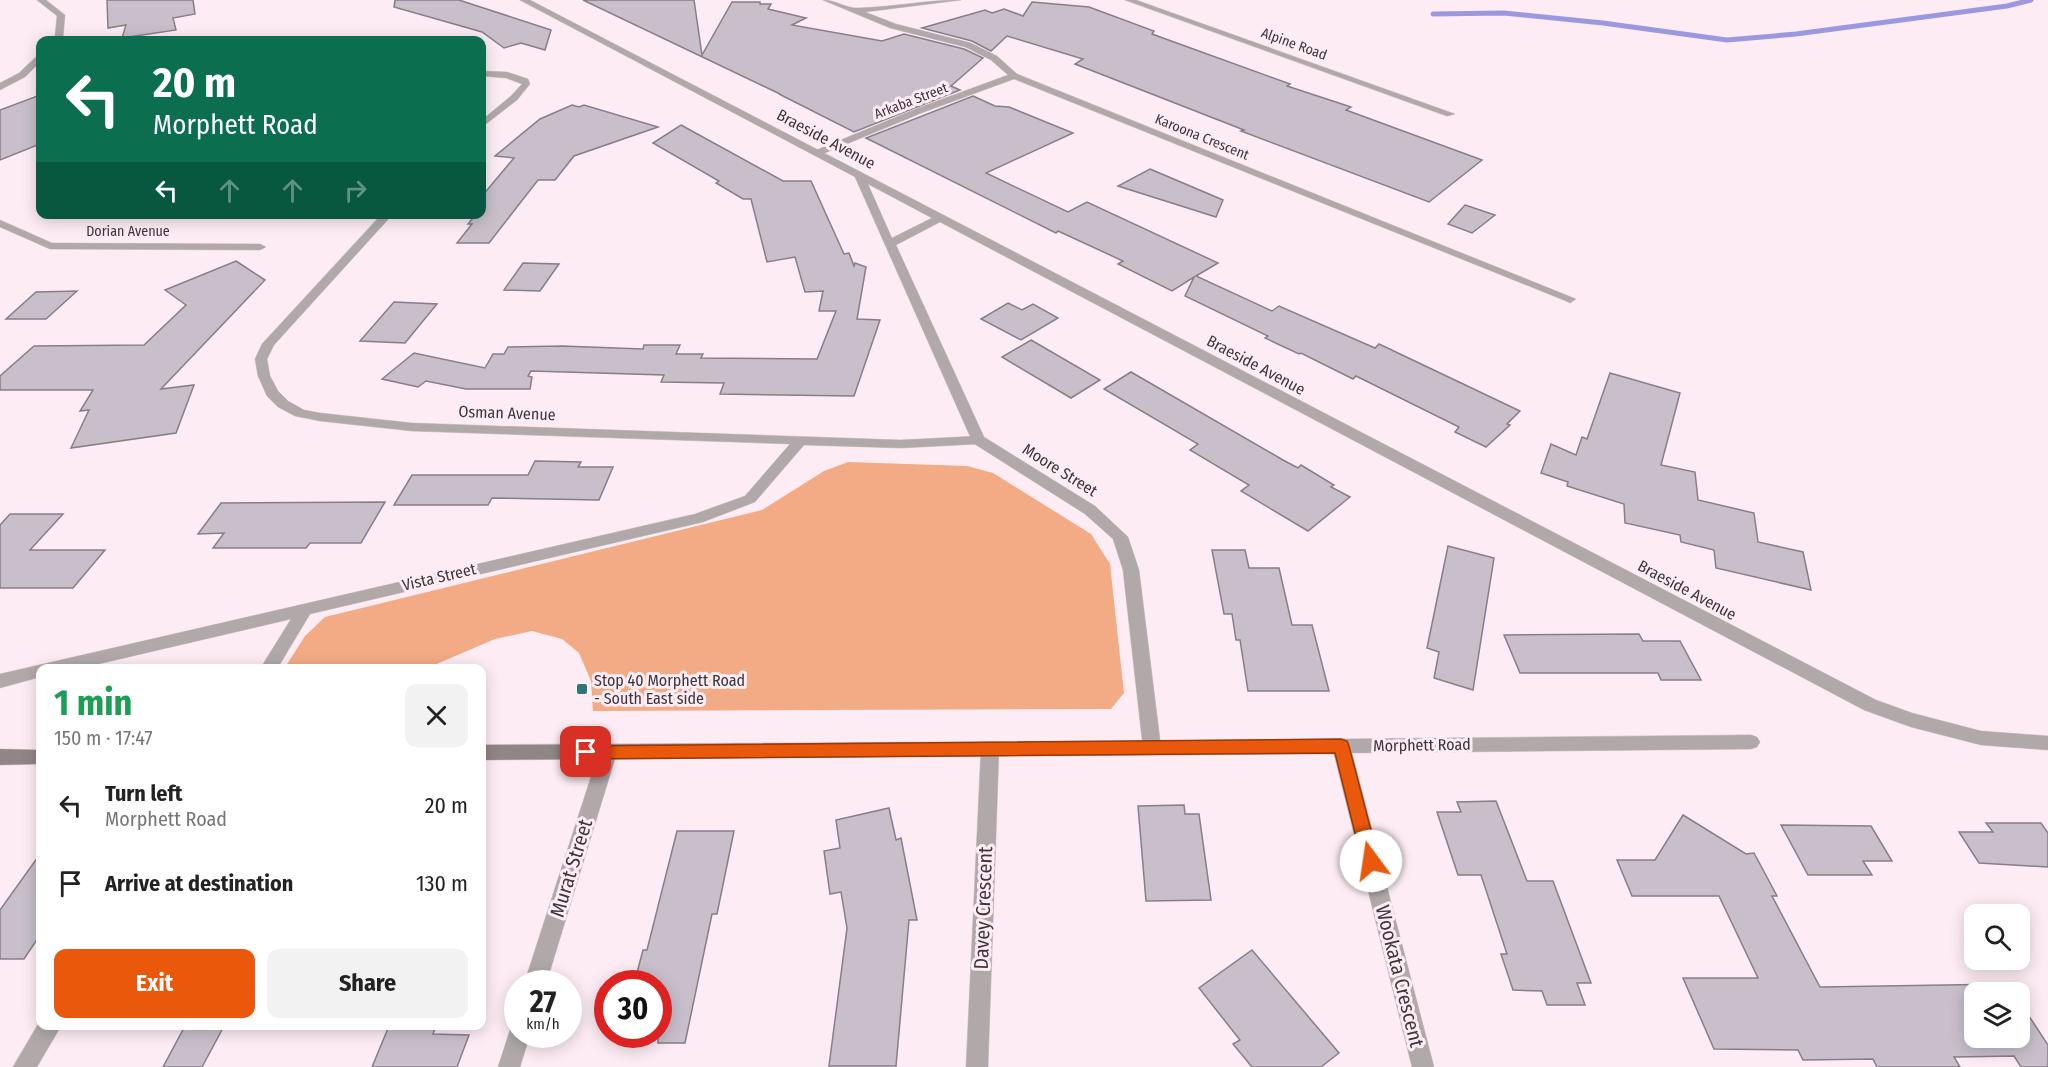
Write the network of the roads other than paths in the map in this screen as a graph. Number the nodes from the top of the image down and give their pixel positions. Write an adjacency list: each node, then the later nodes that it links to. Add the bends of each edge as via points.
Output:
1 (40, 0): 7 (street, via 61,15)
2 (524, 0): 16 (street, Braeside Avenue)
3 (828, 0): 6 (street, Karoona Crescent)
4 (957, 0): 6 (street)
5 (1129, 0): 14 (street, Alpine Road)
6 (855, 11): 12 (street, Karoona Crescent, via 893,26 968,45 994,58)
7 (59, 36)
8 (36, 61): 10 (street)
9 (486, 74): 15 (street, via 518,77 526,84)
10 (22, 75): 11 (street); 13 (street)
11 (36, 75)
12 (1014, 76): 16 (street, Arkaba Street); 25 (street, Karoona Crescent)
13 (0, 87)
14 (1450, 114)
15 (486, 121)
16 (817, 153): 17 (street, Braeside Avenue)
17 (858, 174): 18 (street, Braeside Avenue); 23 (street)
18 (940, 218): 23 (street); 34 (street, Braeside Avenue, via 1870,705 1981,738)
19 (383, 219): 26 (street, Osman Avenue, via 268,344 261,359 264,376 272,393 291,409 320,417 412,427)
20 (0, 223): 21 (street, Dorian Avenue)
21 (15, 231): 22 (street); 24 (street, Dorian Avenue, via 50,246)
22 (0, 237)
23 (889, 244): 27 (street)
24 (260, 247)
25 (1570, 299)
26 (802, 439): 27 (street, Osman Avenue, via 901,444); 28 (street, Vista Street, via 750,499 723,510)
27 (978, 440): 36 (street, Moore Street, via 1090,510 1120,537 1131,570)
28 (306, 608): 29 (street, Vista Street); 30 (street)
29 (70, 664)
30 (271, 664)
31 (36, 672): 32 (street)
32 (0, 681)
33 (1751, 742): 35 (street, Morphett Road)
34 (2048, 743)
35 (1341, 746): 36 (street, Morphett Road); 48 (street, Wookata Crescent)
36 (1152, 748): 37 (main road, Morphett Road)
37 (990, 749): 38 (main road, Morphett Road); 47 (street, Davey Crescent)
38 (608, 752): 39 (main road, Morphett Road); 42 (street, Murat Street)
39 (486, 753)
40 (0, 757): 41 (main road)
41 (36, 757)
42 (539, 970)
43 (47, 1030): 45 (street)
44 (515, 1048): 46 (street)
45 (24, 1067)
46 (509, 1067)
47 (977, 1067)
48 (1423, 1067)

